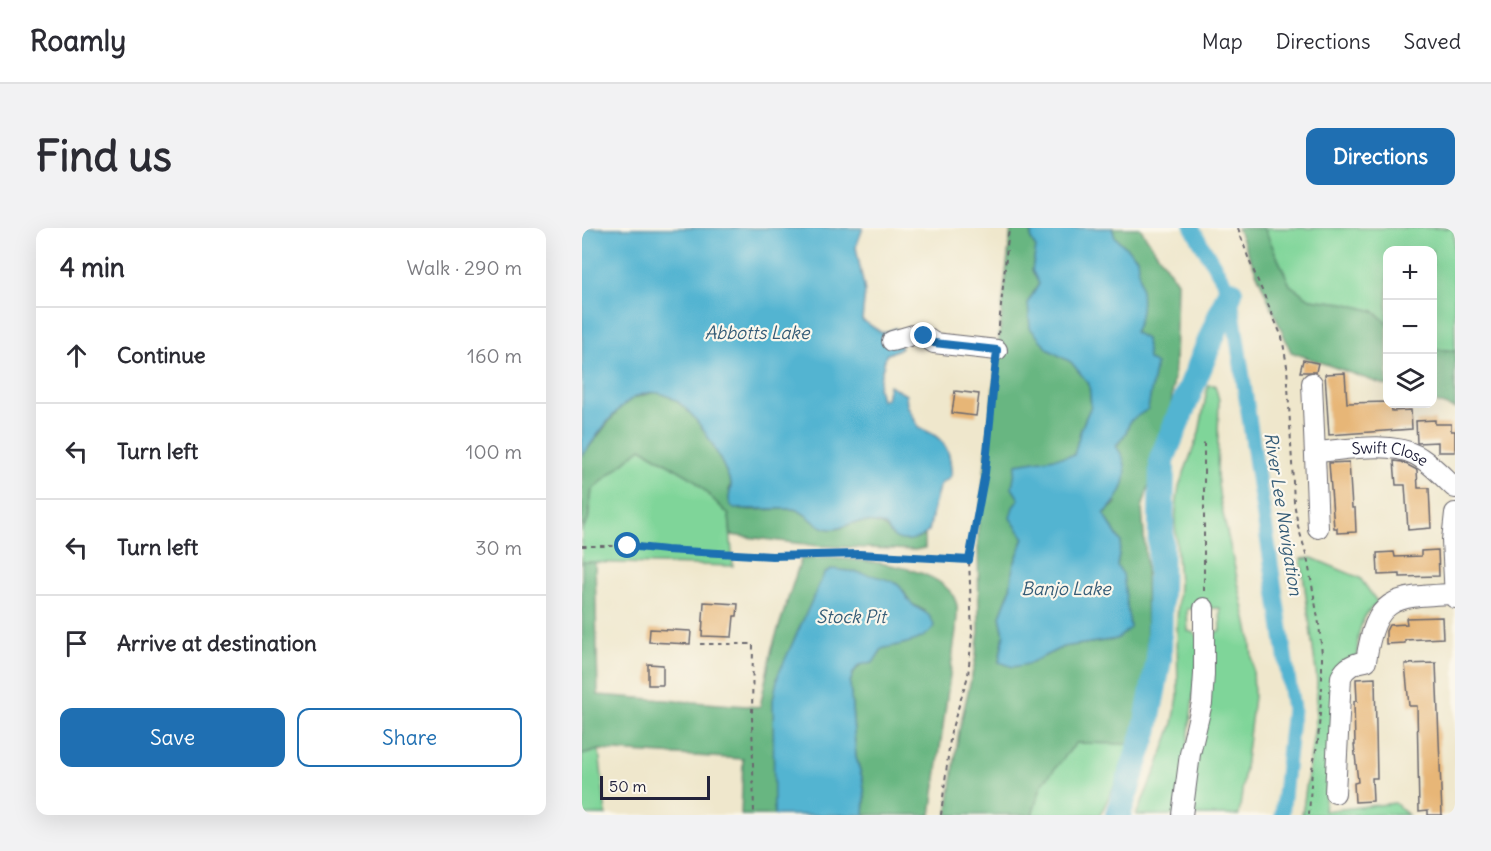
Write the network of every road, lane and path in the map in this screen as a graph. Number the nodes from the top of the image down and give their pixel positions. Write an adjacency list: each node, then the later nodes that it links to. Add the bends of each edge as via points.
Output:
1 (1009, 228): 4 (path)
2 (1238, 228): 20 (path, via 1282,336 1294,502 1319,624 1322,682)
3 (892, 341): 4 (street, via 913,335 934,343)
4 (997, 350): 12 (path, via 985,473)
5 (1312, 383): 7 (street)
6 (1204, 441): 14 (path)
7 (1315, 452): 8 (street, Swift Close, via 1388,448 1407,451 1425,461); 10 (street)
8 (1455, 488)
9 (1455, 513): 13 (street)
10 (1318, 528)
11 (582, 546): 12 (path, via 772,556 859,554)
12 (969, 560): 18 (path, via 972,633 968,676 951,731)
13 (1455, 596): 16 (street, via 1407,598 1388,605 1372,627 1366,661 1343,671)
14 (1204, 608): 19 (street, via 1203,694)
15 (700, 644): 17 (path, via 753,644)
16 (1335, 793)
17 (754, 815)
18 (941, 815)
19 (1182, 815)
20 (1309, 815)

